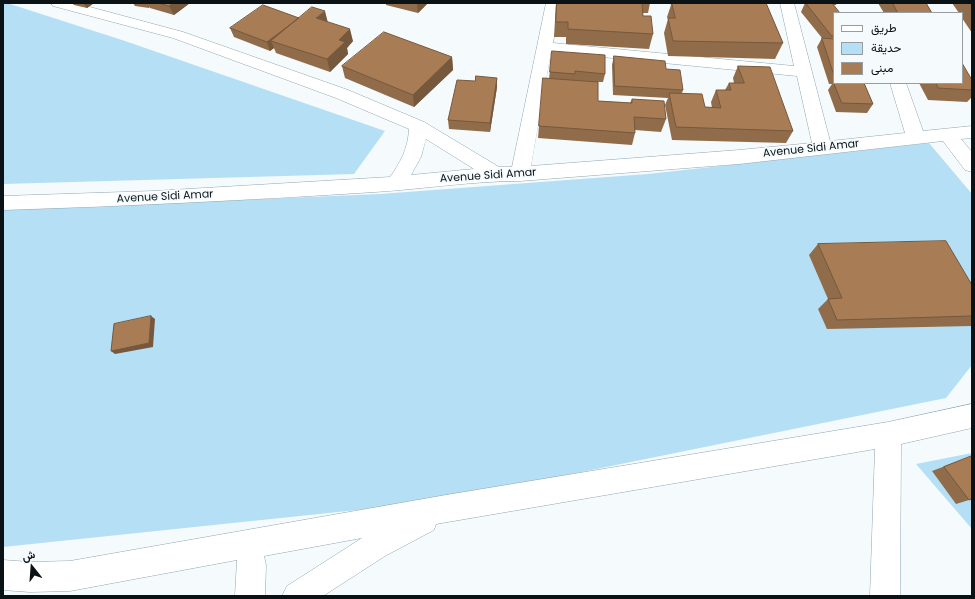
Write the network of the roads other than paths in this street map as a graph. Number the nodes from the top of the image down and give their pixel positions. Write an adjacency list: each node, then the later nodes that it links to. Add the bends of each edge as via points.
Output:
1 (58, 3): 7 (street, via 178,35 342,94)
2 (553, 3): 4 (street)
3 (787, 3): 5 (street)
4 (544, 47): 5 (street); 14 (street)
5 (804, 72): 11 (street)
6 (898, 84): 10 (street)
7 (418, 126): 13 (street); 15 (street, via 418,139 412,160)
8 (972, 132): 9 (street, Avenue Sidi Amar)
9 (947, 134): 10 (street, Avenue Sidi Amar); 12 (street)
10 (916, 138): 11 (street, Avenue Sidi Amar)
11 (822, 147): 14 (street, Avenue Sidi Amar, via 739,157)
12 (972, 165)
13 (496, 174): 14 (street, Avenue Sidi Amar); 15 (street, Avenue Sidi Amar)
14 (520, 174)
15 (395, 184): 16 (street, Avenue Sidi Amar, via 154,198)
16 (3, 203)
17 (972, 416): 18 (street)
18 (888, 434): 19 (street); 24 (street)
19 (446, 509): 20 (street); 23 (street, via 344,564)
20 (247, 544): 21 (street, via 70,576); 22 (street, via 252,565)
21 (3, 575)
22 (250, 596)
23 (297, 596)
24 (885, 596)

